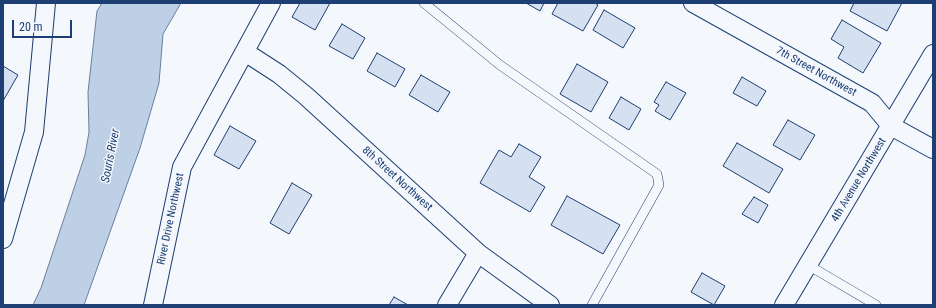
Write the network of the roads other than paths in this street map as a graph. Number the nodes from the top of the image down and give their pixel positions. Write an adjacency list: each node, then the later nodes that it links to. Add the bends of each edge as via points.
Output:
1 (46, 3): 9 (street, via 34,132)
2 (271, 3): 5 (street, River Drive Northwest)
3 (424, 3): 15 (lane, via 500,65 657,174 659,185)
4 (693, 3): 7 (street, 7th Street Northwest, via 872,103)
5 (245, 52): 10 (street, 8th Street Northwest, via 279,74 306,96); 12 (street, River Drive Northwest, via 182,167)
6 (933, 54): 7 (street, 4th Avenue Northwest)
7 (891, 126): 8 (street, 7th Street Northwest); 11 (street, 4th Avenue Northwest)
8 (933, 149)
9 (3, 239)
10 (478, 253): 13 (street); 14 (street, 8th Street Northwest)
11 (808, 265): 16 (street, 4th Avenue Northwest); 17 (lane)
12 (153, 305)
13 (447, 305)
14 (550, 305)
15 (592, 305)
16 (784, 305)
17 (876, 305)

